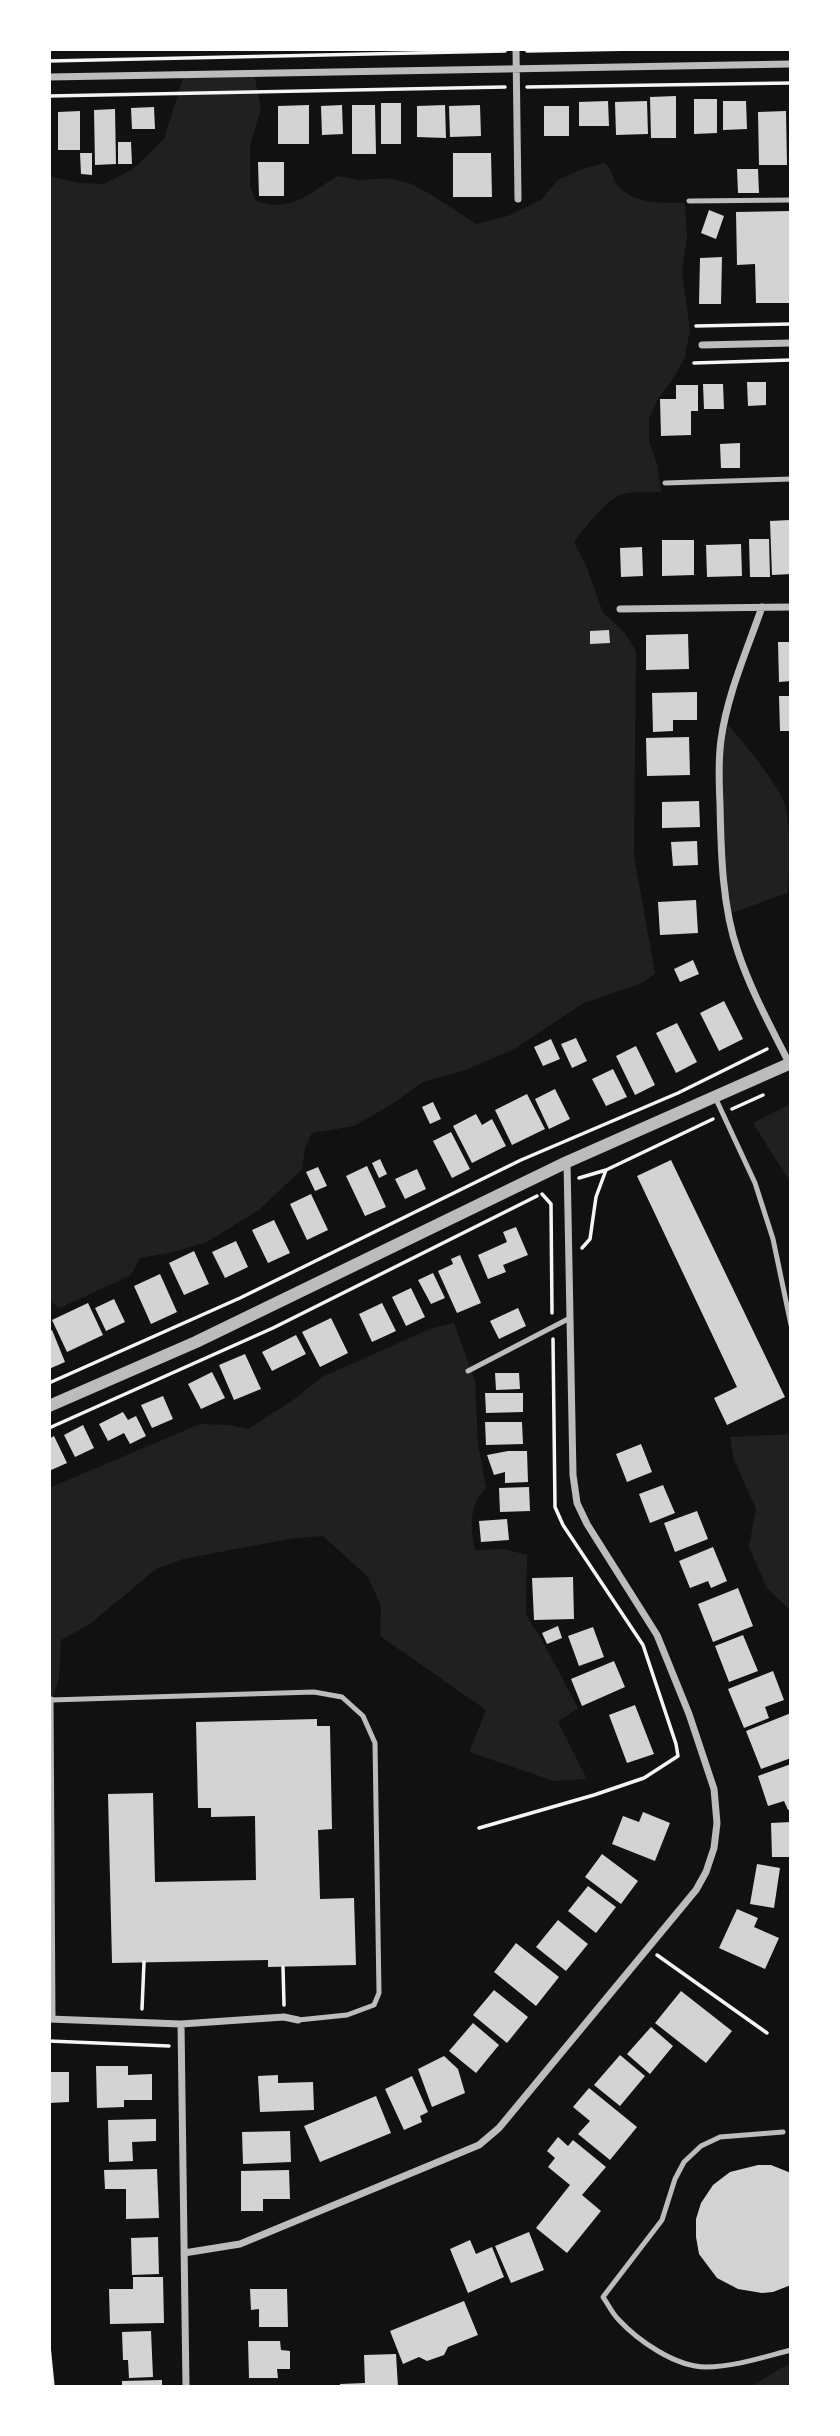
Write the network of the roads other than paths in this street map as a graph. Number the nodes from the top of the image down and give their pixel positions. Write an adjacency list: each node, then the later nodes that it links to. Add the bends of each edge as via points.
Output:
1 (516, 50): 3 (street)
2 (791, 64): 3 (street)
3 (516, 69): 4 (street); 5 (street)
4 (49, 76)
5 (518, 199)
6 (791, 200): 7 (lane)
7 (689, 201)
8 (791, 343): 9 (street)
9 (702, 345)
10 (791, 479): 11 (lane)
11 (665, 483)
12 (762, 607): 13 (street); 14 (street); 15 (street, via 721,738 720,827 737,950)
13 (791, 607)
14 (620, 609)
15 (790, 1063): 16 (street)
16 (715, 1097): 17 (street); 19 (lane, via 755,1183 773,1239)
17 (567, 1162): 18 (street); 21 (street, via 196,1342)
18 (570, 1318): 20 (lane); 27 (street, via 577,1503 657,1635 689,1714 716,1806 714,1848 706,1872 648,1949 499,2128 479,2145 240,2244)
19 (791, 1325)
20 (468, 1371)
21 (49, 1406)
22 (50, 1700): 23 (lane); 24 (lane, via 314,1692 342,1697 363,1716 375,1743 379,1993 374,2005 347,2015)
23 (51, 2019): 25 (street)
24 (298, 2020): 25 (street)
25 (181, 2024): 27 (street)
26 (783, 2132): 28 (lane, via 720,2137 701,2146 675,2179 662,2220 603,2297 617,2319 642,2340 692,2366 708,2367)
27 (184, 2253): 29 (street)
28 (791, 2350)
29 (186, 2387)

